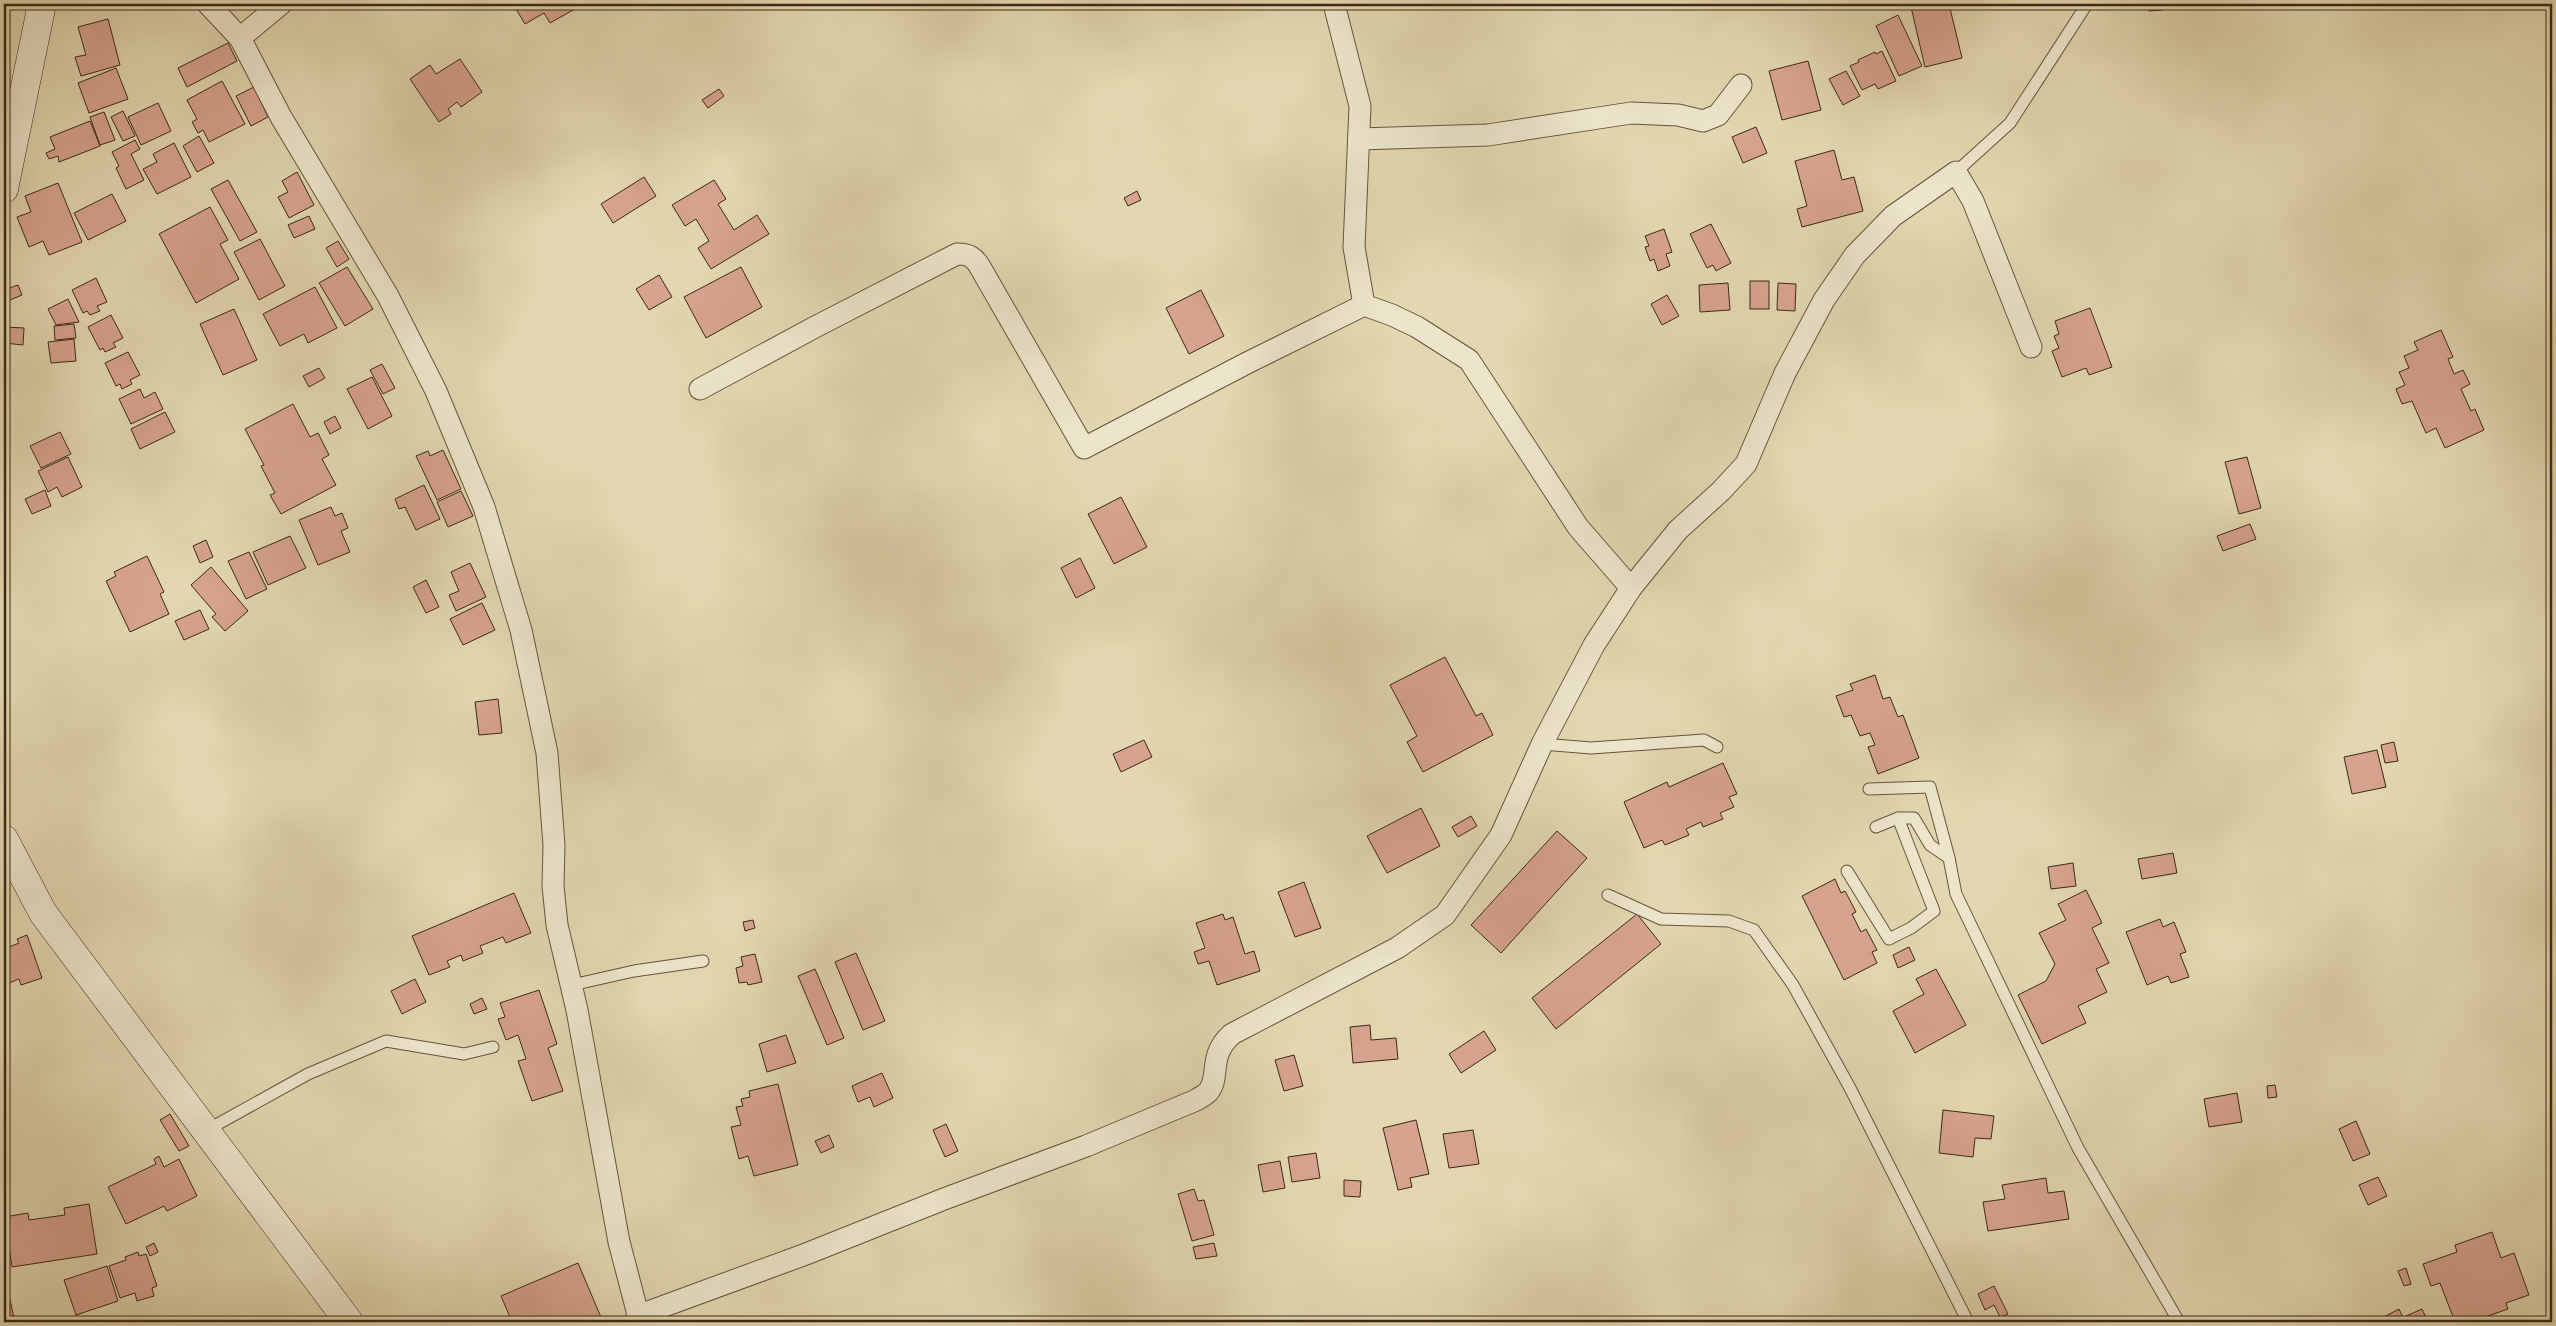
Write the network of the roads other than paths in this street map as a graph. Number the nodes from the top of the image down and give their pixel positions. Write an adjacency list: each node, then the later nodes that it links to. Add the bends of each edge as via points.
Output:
1 (42, 4): 10 (street)
2 (208, 4): 6 (street)
3 (281, 4): 6 (street)
4 (1334, 4): 8 (street, via 1360,106)
5 (2087, 4): 9 (lane, via 2010,122)
6 (240, 38): 25 (street, via 388,296 436,391 484,507 521,630 546,753 557,925)
7 (1741, 85): 8 (street, via 1718,115 1703,121 1678,115 1631,113 1488,135)
8 (1359, 139): 11 (street, via 1354,247)
9 (1956, 172): 12 (street, via 1972,201); 14 (street, via 1893,216 1855,255 1824,300 1785,373 1746,464 1678,530)
10 (4, 189)
11 (1364, 306): 13 (street, via 1238,367 1084,448 977,263 967,254 957,254 815,326); 14 (street, via 1417,327 1469,360 1578,527)
12 (2031, 347)
13 (700, 390)
14 (1631, 588): 15 (street, via 1594,644)
15 (1542, 744): 16 (lane, via 1592,748 1704,740); 28 (street, via 1501,835 1445,915 1398,948 1232,1034 1221,1044 1212,1085 1207,1093 1086,1146 944,1198)
16 (1717, 747)
17 (1869, 789): 21 (lane, via 1930,787)
18 (1898, 818): 19 (lane); 21 (lane, via 1914,818 1930,845); 22 (lane, via 1934,911 1889,939)
19 (1876, 827)
20 (4, 839): 27 (street, via 43,913)
21 (1949, 858): 31 (lane, via 1956,894 2078,1148)
22 (1847, 872)
23 (1608, 895): 30 (lane, via 1661,919 1729,921 1754,930 1793,985 1850,1088)
24 (703, 960): 25 (lane)
25 (572, 985): 28 (street, via 619,1242)
26 (493, 1047): 27 (lane, via 464,1054 386,1041 308,1074)
27 (207, 1130): 29 (street)
28 (639, 1319)
29 (349, 1322)
30 (1968, 1322)
31 (2179, 1322)

